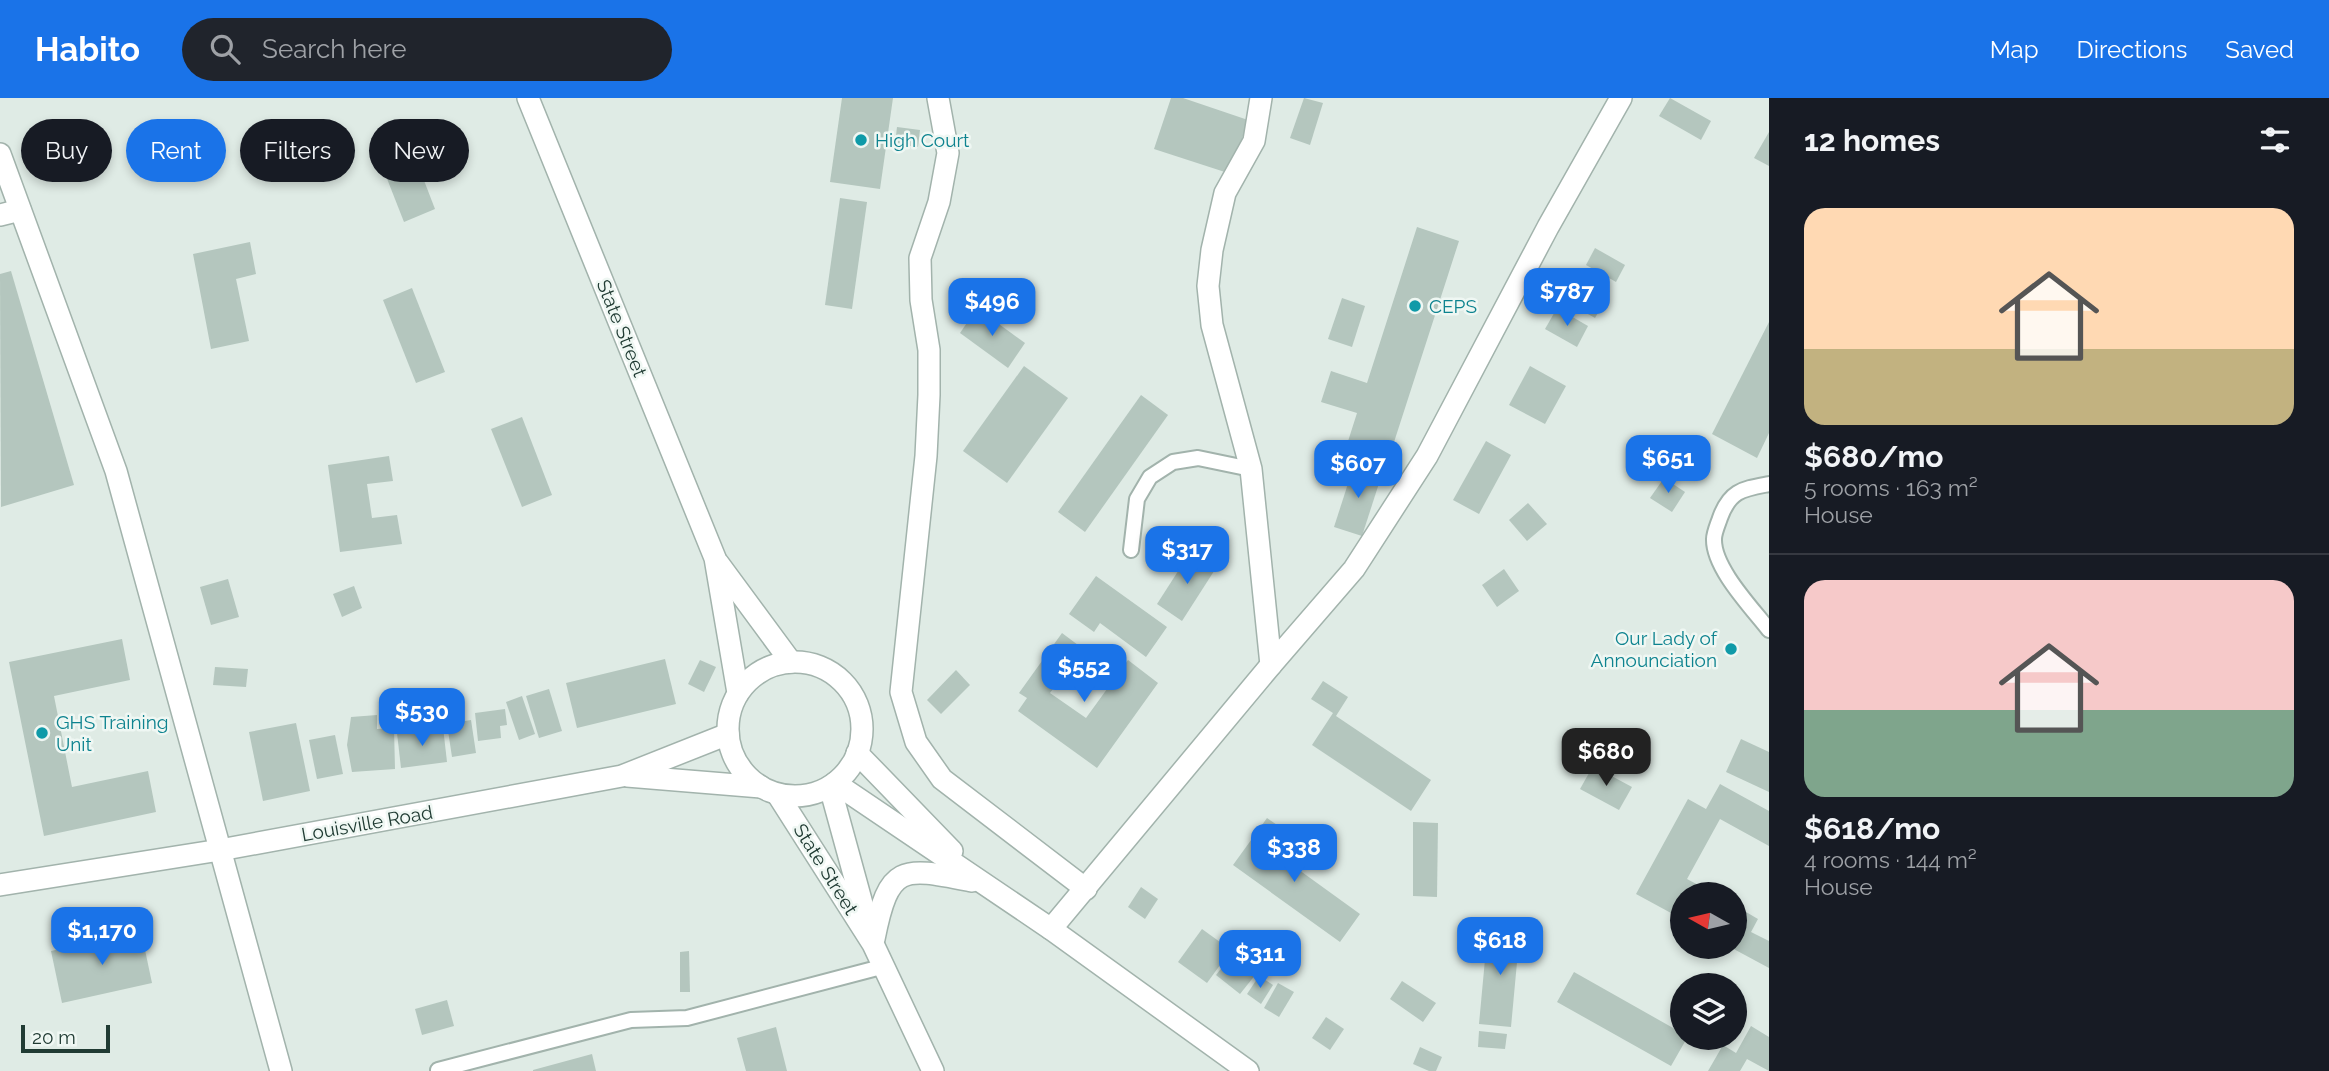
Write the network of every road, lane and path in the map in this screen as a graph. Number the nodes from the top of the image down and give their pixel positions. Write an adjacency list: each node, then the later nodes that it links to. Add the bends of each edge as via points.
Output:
1 (528, 98): 10 (street, State Street)
2 (938, 98): 23 (street, via 948,153 939,202 920,258 920,300 929,350 926,456 901,692 916,742 942,779)
3 (1261, 98): 7 (street, via 1254,141 1224,193 1208,286 1212,325)
4 (1621, 98): 13 (street, via 1427,456 1354,569)
5 (0, 154): 6 (street)
6 (10, 213): 20 (street, via 116,471)
7 (1251, 469): 9 (lane, via 1198,458 1173,461 1150,477 1137,499); 13 (street)
8 (1769, 484): 11 (lane, via 1740,489 1721,515 1714,539 1719,563)
9 (1131, 550)
10 (715, 558): 12 (street, State Street); 14 (street, State Street)
11 (1769, 630)
12 (791, 662): 14 (street, via 752,677); 16 (street, via 828,671 854,698 862,734)
13 (1271, 665): 23 (street)
14 (738, 693): 15 (street)
15 (728, 734): 17 (street, Louisville Road); 19 (street, via 744,774)
16 (858, 753): 18 (street); 21 (street)
17 (622, 776): 19 (street); 20 (street, Louisville Road)
18 (833, 785): 19 (street, via 796,797); 21 (street); 25 (street, State Street)
19 (769, 791): 25 (street, State Street)
20 (220, 850): 22 (street, Louisville Road); 28 (street)
21 (983, 883): 24 (street); 25 (street, via 923,871 902,875 888,887)
22 (0, 885)
23 (1086, 889): 24 (street)
24 (1051, 929): 30 (street)
25 (873, 944): 26 (street, State Street)
26 (885, 966): 27 (lane, via 687,1018 631,1020); 29 (street, State Street)
27 (438, 1070)
28 (281, 1071)
29 (933, 1071)
30 (1248, 1071)

